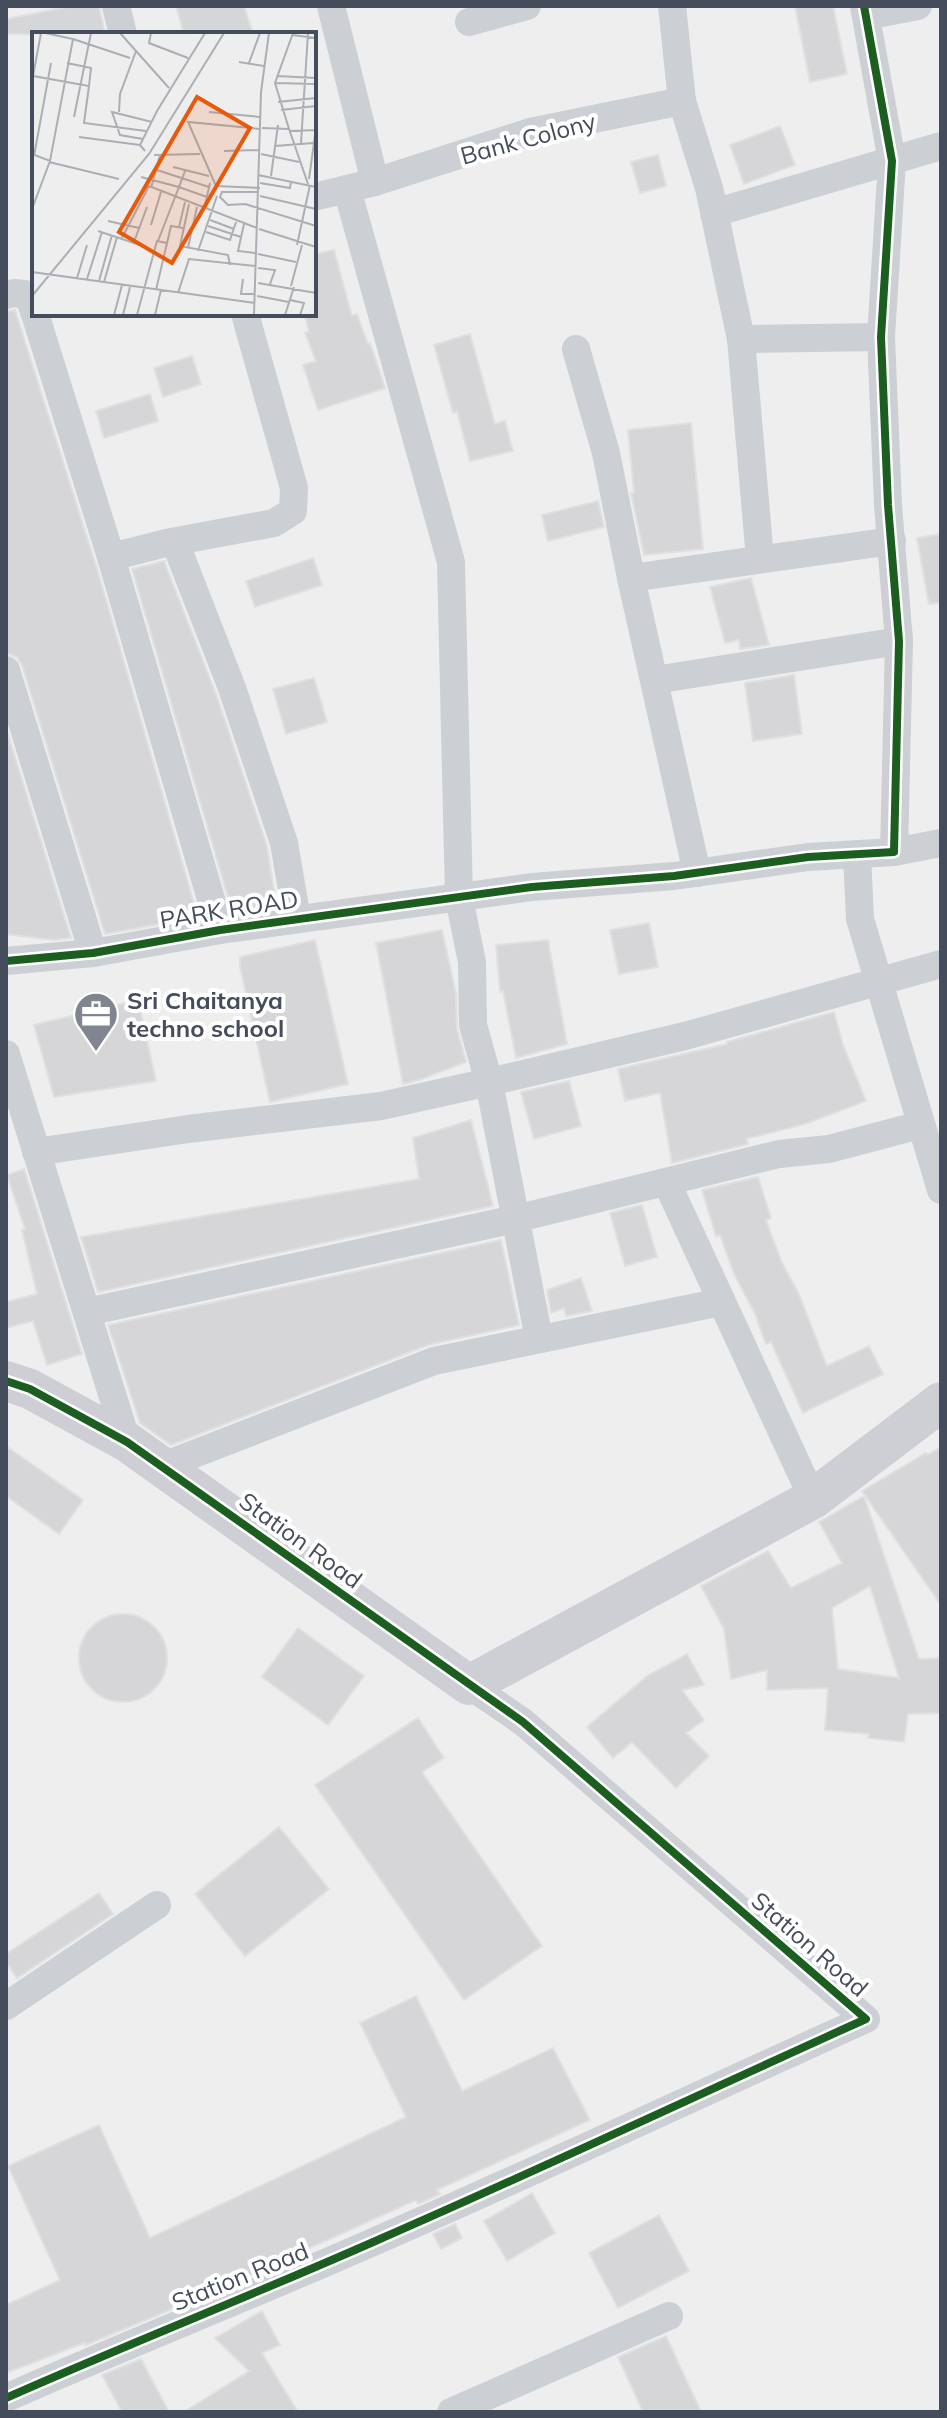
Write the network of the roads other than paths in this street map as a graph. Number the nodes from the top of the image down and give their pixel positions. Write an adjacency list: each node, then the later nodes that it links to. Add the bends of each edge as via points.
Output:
1 (116, 6): 8 (street)
2 (331, 6): 12 (street)
3 (527, 6): 7 (street)
4 (672, 6): 9 (street)
5 (918, 6): 6 (street)
6 (865, 11): 11 (street)
7 (469, 22)
8 (122, 32)
9 (682, 101): 12 (street, Bank Colony, via 530,132); 15 (street)
10 (941, 146): 11 (street)
11 (892, 161): 15 (street); 20 (street)
12 (375, 182): 13 (street, Bank Colony)
13 (347, 189): 14 (street, Bank Colony); 35 (street, via 451,562)
14 (316, 197)
15 (714, 213): 21 (street)
16 (6, 295): 17 (street, via 24,294)
17 (32, 306)
18 (35, 316): 25 (street)
19 (246, 316): 24 (street, via 294,488 293,511 274,523)
20 (881, 337): 21 (street); 23 (street)
21 (741, 339): 26 (street)
22 (576, 349): 27 (street, via 606,453)
23 (892, 541): 26 (street); 28 (street)
24 (175, 542): 25 (street); 36 (street, via 284,843)
25 (111, 557): 37 (street)
26 (760, 559): 27 (street)
27 (631, 578): 30 (street)
28 (899, 641): 30 (street); 32 (street)
29 (6, 670): 38 (street)
30 (655, 680): 34 (street)
31 (941, 843): 32 (street, PARK ROAD)
32 (894, 852): 33 (street, PARK ROAD)
33 (857, 855): 34 (street, PARK ROAD); 41 (street, via 860,919)
34 (697, 873): 35 (street, PARK ROAD)
35 (459, 898): 36 (street, PARK ROAD); 43 (street, via 472,962 473,1025)
36 (297, 919): 37 (street, PARK ROAD)
37 (220, 930): 38 (street, PARK ROAD)
38 (93, 953): 39 (street, PARK ROAD)
39 (6, 961)
40 (941, 964): 41 (street)
41 (880, 983): 43 (street); 44 (street)
42 (6, 1054): 45 (street)
43 (489, 1082): 45 (street, via 381,1106); 48 (street)
44 (920, 1125): 46 (street); 47 (street)
45 (36, 1152): 50 (street)
46 (667, 1183): 48 (street); 49 (street)
47 (941, 1190)
48 (515, 1219): 50 (street); 51 (street)
49 (721, 1302): 51 (street); 56 (street)
50 (87, 1312): 54 (street)
51 (539, 1339): 55 (street, via 434,1361)
52 (6, 1381): 54 (street, Station Road)
53 (941, 1402): 56 (street)
54 (127, 1442): 55 (street, Station Road)
55 (163, 1466): 57 (street, Station Road)
56 (813, 1499): 57 (street)
57 (469, 1685): 61 (street, Station Road, via 523,1722 866,2019 383,2238)
58 (157, 1905): 59 (street)
59 (6, 2006)
60 (669, 2316): 62 (street)
61 (6, 2398)
62 (451, 2412)

